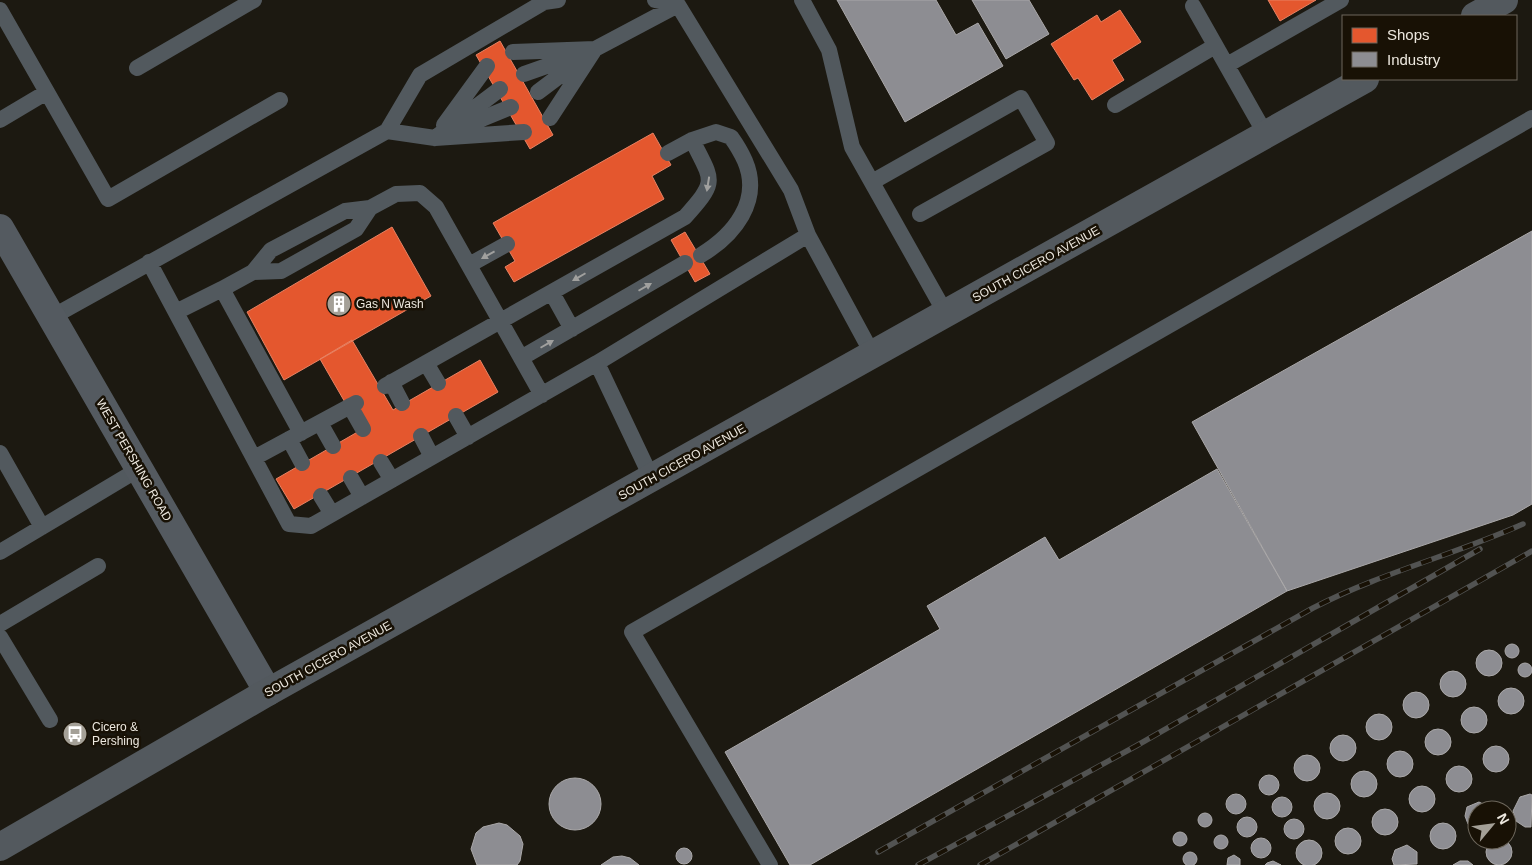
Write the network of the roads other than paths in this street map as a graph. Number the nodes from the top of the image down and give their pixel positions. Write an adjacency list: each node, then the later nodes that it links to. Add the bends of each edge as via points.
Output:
1 (254, 0): 16 (lane)
2 (558, 0): 28 (lane, via 544,2 420,74)
3 (655, 0): 8 (lane)
4 (802, 0): 34 (lane, via 829,50 852,147)
5 (1341, 0): 14 (lane, via 1312,9)
6 (1504, 0): 10 (main road)
7 (1196, 2): 11 (lane)
8 (678, 5): 12 (lane); 38 (lane, via 791,190)
9 (0, 10): 20 (lane)
10 (1477, 15)
11 (1216, 46): 14 (lane); 23 (lane)
12 (596, 49): 13 (lane); 17 (lane); 21 (lane); 25 (lane)
13 (513, 52)
14 (1227, 65): 30 (lane)
15 (487, 66): 31 (lane)
16 (137, 68)
17 (524, 74)
18 (1364, 80): 30 (main road, SOUTH CICERO AVENUE)
19 (500, 89): 31 (lane)
20 (47, 92): 22 (lane, via 108,199); 27 (lane)
21 (538, 92)
22 (280, 100)
23 (1115, 105)
24 (511, 107): 31 (lane)
25 (550, 118)
26 (1532, 118): 86 (lane, via 632,632)
27 (0, 120)
28 (387, 130): 31 (lane); 41 (lane)
29 (524, 132): 31 (lane)
30 (1266, 135): 48 (main road, SOUTH CICERO AVENUE)
31 (435, 138)
32 (692, 140): 33 (lane); 40 (lane, via 716,132 731,137 745,162 750,185 747,210 716,246); 46 (lane, one-way to 46, via 710,175 707,192 684,217)
33 (668, 153)
34 (872, 182): 36 (lane, via 1021,98 1047,143); 48 (lane)
35 (370, 208): 43 (lane, via 396,194 420,193 436,207); 44 (lane, via 345,211 271,250); 44 (lane, via 356,229 280,271)
36 (920, 214)
37 (0, 228): 49 (main road, WEST PERSHING ROAD)
38 (808, 235): 52 (lane); 54 (lane)
39 (507, 244): 43 (lane, one-way to 43)
40 (701, 255)
41 (149, 262): 47 (lane); 49 (lane)
42 (685, 264): 51 (lane, one-way to 42)
43 (469, 265): 50 (lane)
44 (253, 272): 45 (lane)
45 (222, 289): 47 (lane); 62 (lane)
46 (552, 293): 50 (lane); 51 (lane)
47 (176, 312): 68 (lane)
48 (946, 314): 52 (main road, SOUTH CICERO AVENUE)
49 (52, 317): 71 (main road, WEST PERSHING ROAD)
50 (502, 322): 53 (lane); 55 (lane)
51 (572, 329): 53 (lane, one-way to 51)
52 (873, 355): 73 (main road, SOUTH CICERO AVENUE)
53 (521, 358): 57 (lane)
54 (597, 362): 57 (lane); 73 (lane)
55 (426, 363): 56 (lane); 58 (lane, via 388,384)
56 (438, 384)
57 (542, 395): 64 (lane)
58 (402, 403)
59 (456, 416): 64 (lane)
60 (320, 423): 61 (lane, via 353,404); 62 (lane); 65 (lane)
61 (363, 430)
62 (295, 436): 68 (lane); 70 (lane)
63 (421, 436): 67 (lane)
64 (468, 437): 67 (lane)
65 (333, 446)
66 (0, 453): 78 (lane)
67 (432, 457): 74 (lane)
68 (254, 458): 77 (lane, via 289,524 311,526)
69 (381, 462): 74 (lane)
70 (302, 463)
71 (139, 469): 78 (lane); 83 (main road, WEST PERSHING ROAD)
72 (351, 478): 76 (lane)
73 (652, 479): 83 (main road, SOUTH CICERO AVENUE)
74 (392, 480): 76 (lane)
75 (321, 496): 77 (lane)
76 (362, 497): 77 (lane)
77 (332, 514)
78 (42, 527): 79 (lane)
79 (0, 552)
80 (98, 566): 81 (lane)
81 (0, 624)
82 (0, 637): 84 (lane)
83 (268, 692): 85 (main road, SOUTH CICERO AVENUE)
84 (50, 720)
85 (0, 847)
86 (770, 865)

